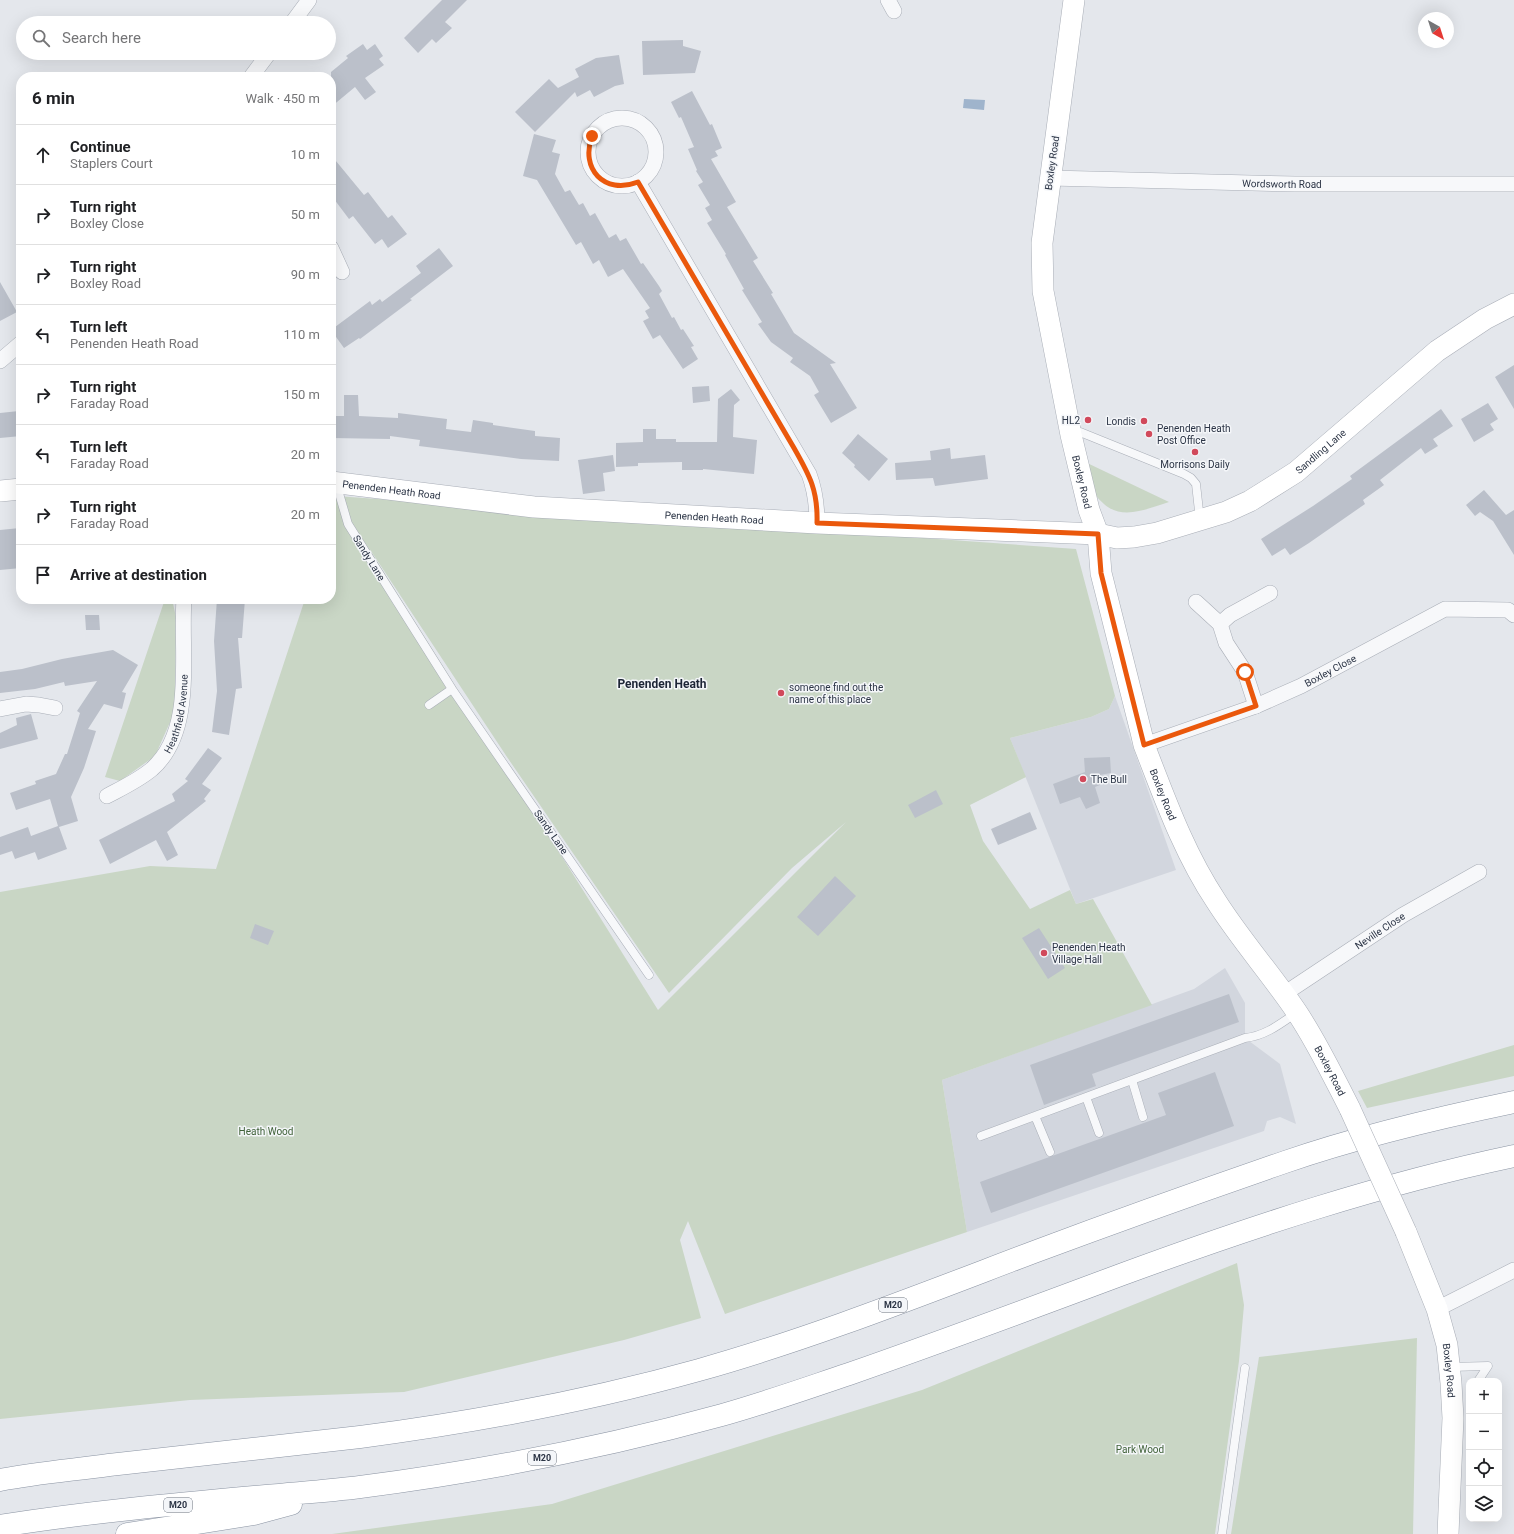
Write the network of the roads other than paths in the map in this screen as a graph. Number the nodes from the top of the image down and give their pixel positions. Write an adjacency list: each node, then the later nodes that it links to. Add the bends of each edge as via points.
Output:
1 (309, 0): 3 (street)
2 (1074, 0): 6 (street, Boxley Road)
3 (297, 16)
4 (264, 60): 5 (street)
5 (255, 72)
6 (1050, 178): 8 (street, Wordsworth Road, via 1295,184); 14 (street, Boxley Road, via 1042,243 1044,291)
7 (638, 182): 7 (street, via 620,186 610,184 594,173 588,154 589,145 592,136 605,122 614,118 634,120 642,124 654,140 656,149 652,168); 20 (street, via 809,474 815,494)
8 (1514, 184)
9 (336, 259): 10 (street)
10 (342, 272)
11 (1514, 304): 19 (street, Sandling Lane, via 1437,350 1296,472 1250,501)
12 (16, 347): 13 (street)
13 (0, 360)
14 (1071, 435): 19 (lane, via 1080,432 1191,478 1196,484); 21 (street, Boxley Road, via 1089,510)
15 (336, 482): 20 (street, Penenden Heath Road, via 534,507)
16 (16, 489): 18 (street)
17 (336, 490): 27 (lane, Sandy Lane, via 348,524)
18 (0, 491)
19 (1200, 521): 21 (street, Sandling Lane, via 1134,537 1117,538)
20 (817, 523): 21 (street, Penenden Heath Road)
21 (1098, 534): 32 (street, Boxley Road, via 1101,573)
22 (1270, 593): 26 (street)
23 (1196, 602): 26 (street)
24 (184, 604): 33 (street, Heathfield Avenue, via 183,680 181,704 173,737 162,758 151,769)
25 (1514, 615): 29 (street, Boxley Close, via 1508,610 1445,609 1301,686)
26 (1220, 624): 29 (street, via 1226,643 1245,672)
27 (452, 689): 28 (lane); 35 (lane, Sandy Lane)
28 (429, 704)
29 (1256, 706): 32 (street, Boxley Close)
30 (56, 708): 31 (street, via 26,704)
31 (0, 709)
32 (1144, 745): 36 (street, Boxley Road, via 1175,827 1194,866 1216,902)
33 (107, 796)
34 (1479, 872): 36 (street, Neville Close, via 1403,915)
35 (649, 975)
36 (1284, 994): 37 (street, Boxley Road)
37 (1297, 1012): 38 (lane, via 1256,1037 1245,1038); 48 (street, Boxley Road, bridge, via 1350,1109 1406,1232)
38 (1132, 1080): 39 (lane); 42 (lane)
39 (1086, 1097): 41 (lane); 43 (lane)
40 (1514, 1102): 53 (highway, M20, via 1445,1117 1288,1161 818,1332 641,1385 437,1426)
41 (1035, 1116): 44 (lane); 45 (lane)
42 (1143, 1117)
43 (1099, 1133)
44 (981, 1136)
45 (1050, 1152)
46 (1514, 1156): 55 (highway, M20, via 1401,1183 1293,1215 1124,1274 954,1338 725,1414 592,1448 533,1460)
47 (1514, 1270): 48 (street)
48 (1437, 1309): 49 (street, Boxley Road, via 1447,1345)
49 (1449, 1367): 51 (lane, via 1488,1366); 59 (street, Boxley Road, via 1452,1418)
50 (1245, 1368): 58 (lane)
51 (1480, 1378)
52 (0, 1472): 53 (highway, M20)
53 (24, 1476): 54 (highway, M20)
54 (0, 1480)
55 (356, 1488): 56 (highway, M20, via 86,1514); 57 (highway, M20, via 254,1514)
56 (0, 1526)
57 (127, 1534)
58 (1222, 1534)
59 (1448, 1534)

